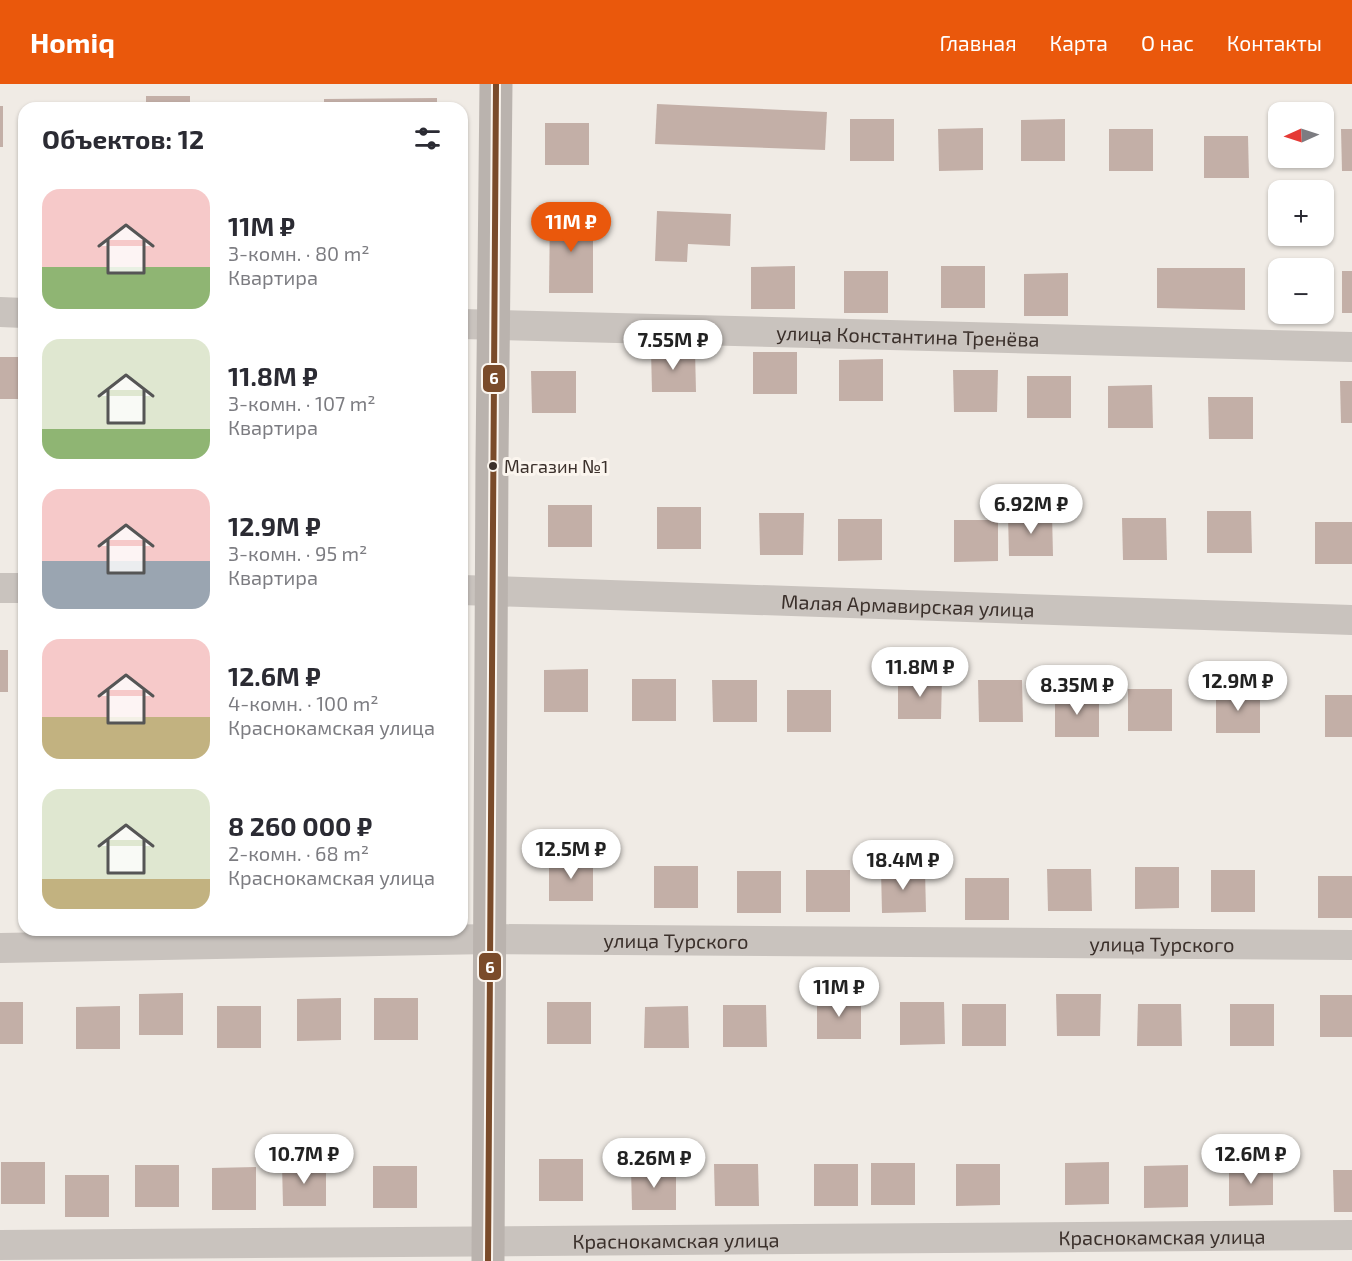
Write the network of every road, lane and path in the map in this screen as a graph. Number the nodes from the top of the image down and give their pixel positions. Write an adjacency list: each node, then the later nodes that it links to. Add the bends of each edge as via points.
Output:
1 (496, 84): 5 (street)
2 (0, 312): 3 (street)
3 (18, 313)
4 (468, 324): 5 (street, улица Константина Тренёва)
5 (495, 325): 6 (street, улица Константина Тренёва); 9 (street)
6 (1352, 347)
7 (0, 588): 8 (street)
8 (18, 588)
9 (477, 590): 10 (street, Малая Армавирская улица); 11 (street)
10 (1352, 620)
11 (490, 939): 12 (street, улица Турского); 13 (street, улица Турского); 16 (street)
12 (1352, 945)
13 (0, 948)
14 (1352, 1235): 16 (street, Краснокамская улица)
15 (0, 1245): 16 (street, Краснокамская улица)
16 (489, 1251)

